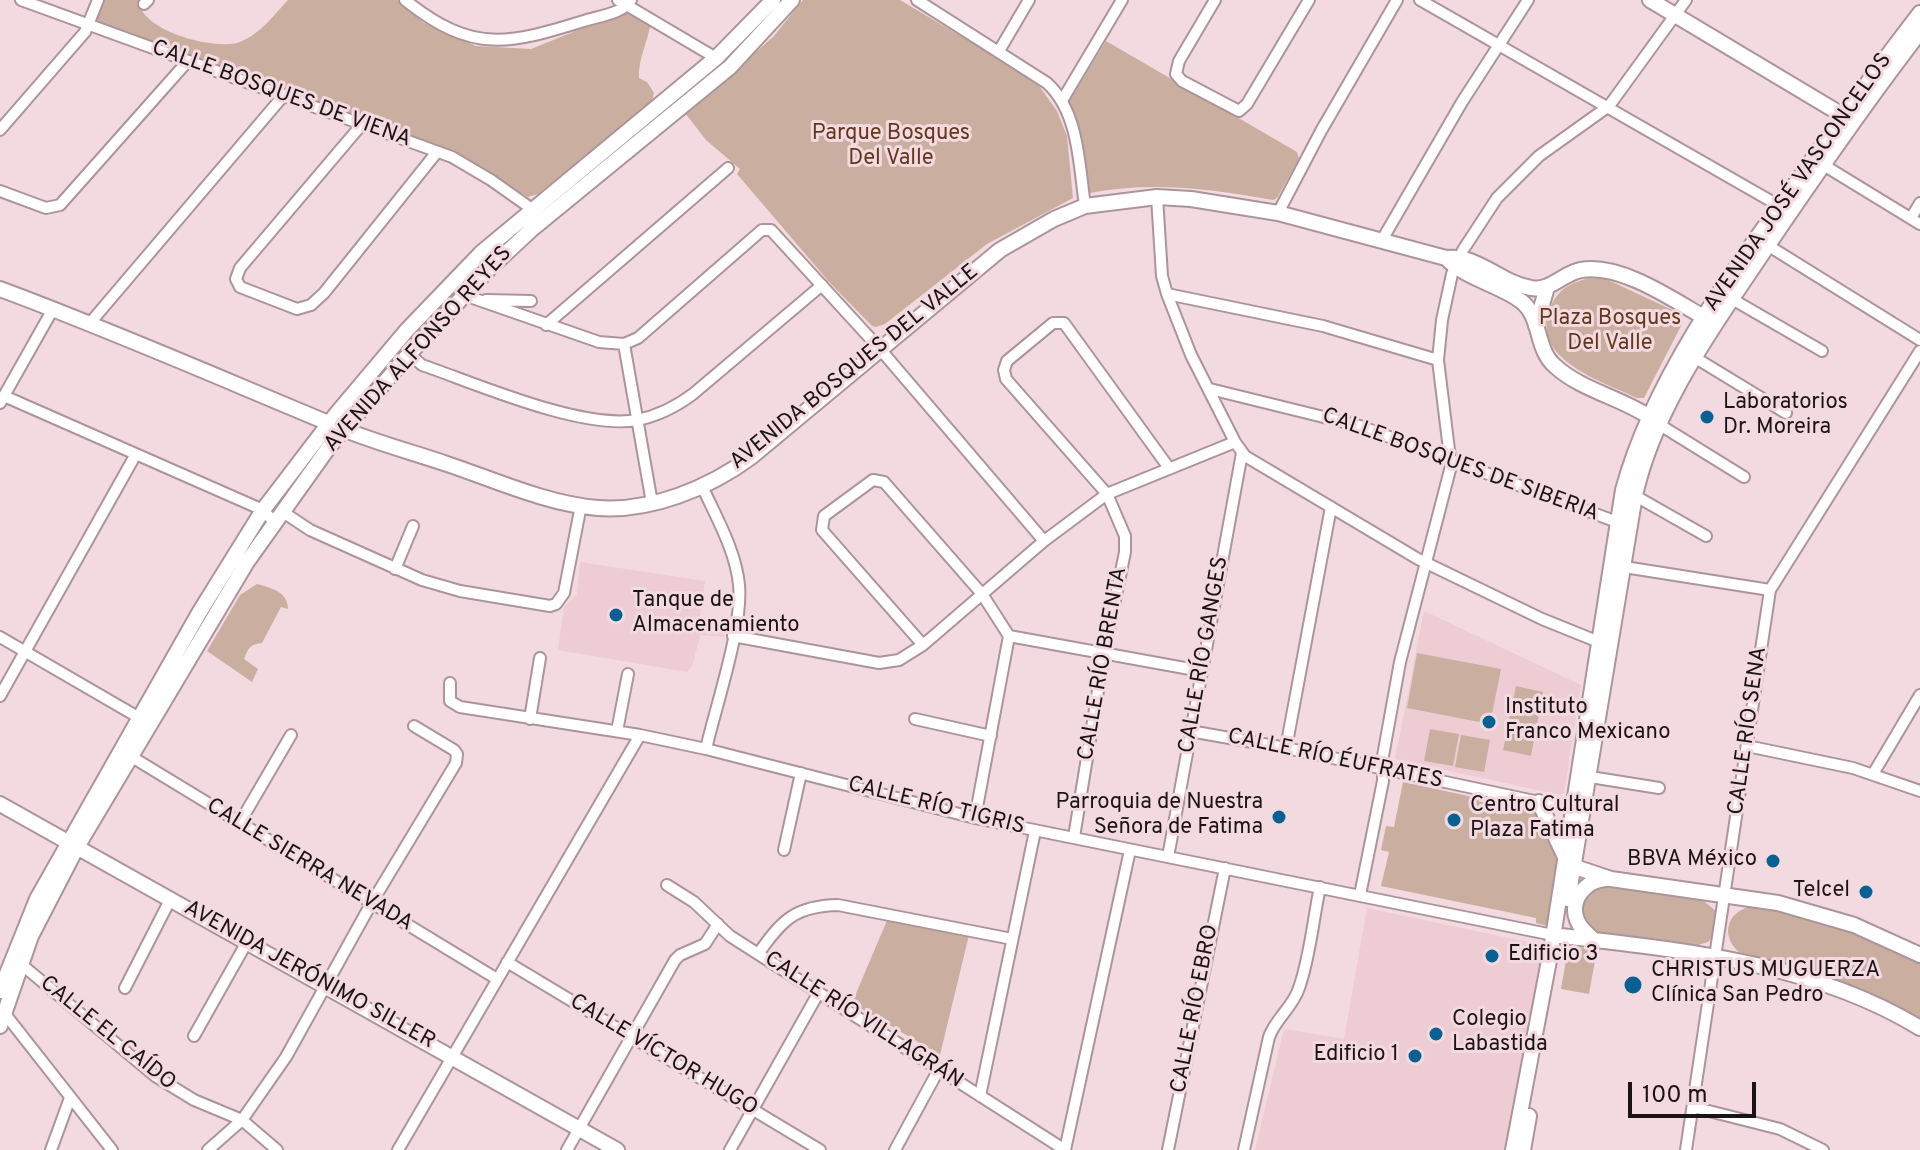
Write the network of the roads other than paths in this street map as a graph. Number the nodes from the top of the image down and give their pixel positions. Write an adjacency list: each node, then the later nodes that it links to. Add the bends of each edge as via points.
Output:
1 (21, 0): 20 (street, CALLE BOSQUES DE VIENA)
2 (98, 0): 20 (street)
3 (405, 0): 16 (street, via 447,27 493,41 544,33)
4 (773, 0): 24 (main road, AVENIDA ALFONSO REYES)
5 (792, 0): 50 (main road, AVENIDA ALFONSO REYES, via 730,67 532,229)
6 (917, 0): 17 (street)
7 (1029, 0): 23 (street)
8 (1122, 0): 27 (street)
9 (1215, 0): 10 (street, via 1176,74 1234,110 1247,104)
10 (1309, 0)
11 (1397, 0): 41 (street)
12 (1420, 0): 22 (street)
13 (1528, 0): 22 (street)
14 (1650, 0): 19 (main road)
15 (1686, 0): 19 (street)
16 (626, 2): 24 (street)
17 (936, 5): 23 (street)
18 (1920, 13): 29 (main road, AVENIDA JOSÉ VASCONCELOS)
19 (1676, 15): 28 (street); 29 (main road)
20 (90, 25): 25 (street, CALLE BOSQUES DE VIENA); 31 (street)
21 (1920, 32): 29 (main road, AVENIDA JOSÉ VASCONCELOS)
22 (1498, 43): 28 (street); 43 (street)
23 (999, 51): 27 (street)
24 (716, 58): 39 (main road, AVENIDA ALFONSO REYES)
25 (187, 62): 26 (street, CALLE BOSQUES DE VIENA); 35 (street, via 60,205 46,208)
26 (284, 95): 30 (street, CALLE BOSQUES DE VIENA); 55 (street)
27 (1063, 99): 38 (street)
28 (1609, 106): 40 (street); 45 (street, via 1520,173)
29 (1849, 119): 33 (main road, AVENIDA JOSÉ VASCONCELOS)
30 (363, 123): 32 (street, CALLE BOSQUES DE VIENA); 32 (street, via 240,268 240,287 297,309 311,305)
31 (0, 130)
32 (437, 152): 39 (street, CALLE BOSQUES DE VIENA)
33 (1820, 158): 40 (main road, AVENIDA JOSÉ VASCONCELOS); 42 (street)
34 (728, 168): 56 (street)
35 (0, 191)
36 (1157, 197): 38 (main road, AVENIDA BOSQUES DEL VALLE); 41 (main road, AVENIDA BOSQUES DEL VALLE); 49 (street)
37 (1920, 203): 42 (street)
38 (1085, 206): 60 (main road, AVENIDA BOSQUES DEL VALLE, via 1000,250)
39 (532, 209): 68 (main road, AVENIDA ALFONSO REYES, via 450,284)
40 (1785, 209): 44 (main road, AVENIDA JOSÉ VASCONCELOS)
41 (1278, 213): 43 (main road, AVENIDA BOSQUES DEL VALLE)
42 (1916, 221)
43 (1382, 240): 45 (main road, AVENIDA BOSQUES DEL VALLE)
44 (1762, 242): 51 (main road, AVENIDA JOSÉ VASCONCELOS); 54 (main road, AVENIDA JOSÉ VASCONCELOS); 58 (street)
45 (1453, 260): 47 (main road, AVENIDA BOSQUES DEL VALLE, via 1520,286); 57 (main road, AVENIDA BOSQUES DEL VALLE, via 1519,299); 65 (street)
46 (822, 285): 59 (street, via 775,231 762,230 638,338); 60 (street); 72 (street, via 693,394)
47 (1547, 287): 54 (main road, via 1578,271 1604,270); 57 (main road)
48 (0, 289): 53 (main road, AVENIDA BOSQUES DEL VALLE)
49 (1167, 294): 65 (street, via 1323,326); 66 (street)
50 (470, 297): 52 (street); 56 (street); 63 (main road, AVENIDA ALFONSO REYES)
51 (1732, 299): 61 (street); 64 (main road, AVENIDA JOSÉ VASCONCELOS)
52 (531, 301)
53 (53, 309): 55 (main road, AVENIDA BOSQUES DEL VALLE); 67 (street)
54 (1705, 318): 64 (main road); 73 (main road, AVENIDA JOSÉ VASCONCELOS, via 1678,362)
55 (90, 323): 70 (main road, AVENIDA BOSQUES DEL VALLE)
56 (546, 325): 59 (street)
57 (1536, 326): 73 (main road, AVENIDA BOSQUES DEL VALLE, via 1544,352 1557,369)
58 (1920, 340)
59 (624, 344): 72 (street)
60 (880, 349): 83 (main road, AVENIDA BOSQUES DEL VALLE, via 751,457); 94 (street)
61 (1822, 351)
62 (1920, 351): 98 (street, CALLE RÍO SENA)
63 (409, 354): 69 (main road, AVENIDA ALFONSO REYES); 72 (street, via 422,365 563,413)
64 (1694, 357): 71 (street); 73 (main road, AVENIDA JOSÉ VASCONCELOS)
65 (1438, 360): 80 (street)
66 (1210, 389): 76 (street); 80 (street, CALLE BOSQUES DE SIBERIA, via 1340,420)
67 (2, 400): 79 (street)
68 (345, 403): 70 (main road); 74 (main road, AVENIDA ALFONSO REYES)
69 (361, 409): 75 (main road, AVENIDA ALFONSO REYES); 77 (main road, via 367,425)
70 (300, 411): 74 (main road, AVENIDA BOSQUES DEL VALLE)
71 (1786, 413)
72 (639, 420): 86 (street)
73 (1654, 420): 82 (street); 84 (main road, AVENIDA JOSÉ VASCONCELOS)
74 (329, 423): 75 (main road, AVENIDA BOSQUES DEL VALLE); 89 (main road, AVENIDA ALFONSO REYES)
75 (344, 430): 77 (main road, AVENIDA BOSQUES DEL VALLE); 90 (main road, AVENIDA ALFONSO REYES)
76 (1235, 442): 78 (street); 81 (street)
77 (389, 445): 87 (main road, AVENIDA BOSQUES DEL VALLE)
78 (1242, 453): 88 (street); 108 (street, CALLE RÍO GANGES)
79 (136, 454): 89 (street); 105 (street)
80 (1451, 460): 91 (street, CALLE BOSQUES DE SIBERIA); 95 (street)
81 (1169, 468): 85 (street); 85 (street, CALLE RÍO BRENTA, via 1067,326 1053,323 1007,361 1006,379)
82 (1744, 477)
83 (702, 486): 86 (main road, AVENIDA BOSQUES DEL VALLE); 100 (street, via 739,584)
84 (1629, 493): 91 (main road, AVENIDA JOSÉ VASCONCELOS); 93 (street); 96 (main road, AVENIDA JOSÉ VASCONCELOS)
85 (1107, 494): 94 (street); 106 (street, CALLE RÍO BRENTA, via 1126,544)
86 (652, 503): 87 (main road, AVENIDA BOSQUES DEL VALLE, via 618,508)
87 (581, 505): 97 (street, via 564,593 556,604 460,591)
88 (1331, 507): 95 (street); 123 (street)
89 (263, 510): 90 (street); 115 (main road, AVENIDA ALFONSO REYES, via 199,613)
90 (279, 518): 97 (street); 115 (main road, AVENIDA ALFONSO REYES)
91 (1617, 522): 96 (main road, AVENIDA JOSÉ VASCONCELOS)
92 (413, 526): 97 (street)
93 (1706, 536)
94 (1044, 541): 99 (street)
95 (1425, 563): 103 (street); 126 (street, via 1400,662)
96 (1617, 565): 98 (street); 103 (main road, AVENIDA JOSÉ VASCONCELOS); 129 (main road, AVENIDA JOSÉ VASCONCELOS)
97 (395, 569)
98 (1770, 590): 122 (street, CALLE RÍO SENA)
99 (982, 594): 101 (street); 104 (street); 104 (street, via 881,480 869,482 824,516 824,532)
100 (733, 636): 104 (street, via 879,663 899,660); 124 (street)
101 (1009, 636): 106 (street); 121 (street)
102 (0, 637): 105 (street)
103 (1599, 642): 129 (main road, AVENIDA JOSÉ VASCONCELOS)
104 (923, 645)
105 (26, 651): 112 (street); 115 (street)
106 (1104, 654): 108 (street); 138 (street, CALLE RÍO BRENTA)
107 (540, 658): 113 (street)
108 (1201, 671): 118 (street, CALLE RÍO GANGES)
109 (628, 674): 117 (street)
110 (450, 683): 113 (street, CALLE RÍO TIGRIS, via 450,701 460,707)
111 (1920, 695): 128 (street)
112 (0, 696)
113 (530, 719): 117 (street, CALLE RÍO TIGRIS)
114 (915, 719): 121 (street)
115 (146, 722): 125 (main road, AVENIDA ALFONSO REYES)
116 (414, 726): 151 (street, via 454,750 456,763)
117 (617, 731): 120 (street, CALLE RÍO TIGRIS)
118 (1190, 731): 123 (street, CALLE RÍO ÉUFRATES); 142 (street, CALLE RÍO GANGES)
119 (291, 735): 136 (street)
120 (640, 735): 124 (street, CALLE RÍO TIGRIS); 160 (street)
121 (991, 736): 135 (street)
122 (1747, 746): 128 (street); 148 (street, CALLE RÍO SENA)
123 (1286, 748): 126 (street, CALLE RÍO ÉUFRATES)
124 (706, 749): 127 (street, CALLE RÍO TIGRIS)
125 (127, 754): 136 (street, CALLE SIERRA NEVADA); 139 (main road, AVENIDA ALFONSO REYES)
126 (1383, 770): 132 (street, CALLE RÍO ÉUFRATES); 149 (street)
127 (801, 773): 135 (street, CALLE RÍO TIGRIS); 140 (street)
128 (1873, 774): 131 (street)
129 (1584, 776): 130 (street); 134 (main road, AVENIDA JOSÉ VASCONCELOS); 143 (main road, AVENIDA JOSÉ VASCONCELOS)
130 (1659, 788)
131 (1920, 791)
132 (1539, 802): 134 (street, CALLE RÍO ÉUFRATES); 143 (main road)
133 (0, 804): 139 (main road, AVENIDA JERÓNIMO SILLER)
134 (1573, 805): 143 (main road, AVENIDA JOSÉ VASCONCELOS)
135 (975, 818): 137 (street, CALLE RÍO TIGRIS)
136 (239, 824): 151 (street, CALLE SIERRA NEVADA)
137 (1035, 831): 138 (street, CALLE RÍO TIGRIS); 154 (street)
138 (1074, 837): 141 (street, CALLE RÍO TIGRIS)
139 (72, 845): 150 (main road, AVENIDA JERÓNIMO SILLER); 161 (main road, AVENIDA ALFONSO REYES); 165 (main road, AVENIDA ALFONSO REYES, via 37,899)
140 (784, 850)
141 (1130, 850): 142 (street, CALLE RÍO TIGRIS); 189 (street)
142 (1168, 857): 144 (street, CALLE RÍO TIGRIS)
143 (1569, 862): 145 (main road); 153 (main road, AVENIDA JOSÉ VASCONCELOS)
144 (1225, 868): 147 (street, CALLE RÍO TIGRIS); 190 (street, CALLE RÍO EBRO)
145 (1611, 879): 148 (main road); 155 (main road, via 1588,885 1578,899 1578,921)
146 (667, 885): 152 (street, CALLE RÍO VILLAGRÁN)
147 (1320, 887): 149 (street, CALLE RÍO TIGRIS); 191 (street, via 1301,981 1272,1029)
148 (1725, 894): 158 (main road, via 1819,913); 159 (street, CALLE RÍO SENA)
149 (1360, 895): 153 (street, CALLE RÍO TIGRIS)
150 (171, 898): 156 (main road, AVENIDA JERÓNIMO SILLER); 164 (street)
151 (371, 904): 162 (street, CALLE SIERRA NEVADA); 163 (street)
152 (718, 924): 157 (street, CALLE RÍO VILLAGRÁN); 170 (street, via 705,944 677,958)
153 (1557, 936): 155 (main road); 192 (main road, AVENIDA JOSÉ VASCONCELOS); 193 (main road, AVENIDA JOSÉ VASCONCELOS)
154 (1012, 939): 157 (street, via 823,905 786,918); 173 (street)
155 (1594, 940): 159 (main road)
156 (247, 942): 163 (main road, AVENIDA JERÓNIMO SILLER); 169 (street)
157 (758, 954): 166 (street, CALLE RÍO VILLAGRÁN)
158 (1920, 955)
159 (1715, 958): 168 (main road, via 1807,978); 175 (street, CALLE RÍO SENA)
160 (507, 962): 162 (street); 170 (street, CALLE VÍCTOR HUGO)
161 (21, 964): 167 (main road, AVENIDA ALFONSO REYES); 177 (street, CALLE EL CAÍDO, via 155,1076)
162 (497, 979): 171 (street)
163 (326, 986): 171 (main road, AVENIDA JERÓNIMO SILLER); 177 (street)
164 (125, 988)
165 (0, 991)
166 (819, 992): 172 (street, CALLE RÍO VILLAGRÁN); 176 (street)
167 (2, 1016): 174 (street)
168 (1920, 1028)
169 (194, 1036)
170 (631, 1036): 176 (street, CALLE VÍCTOR HUGO); 178 (street)
171 (451, 1057): 178 (main road, AVENIDA JERÓNIMO SILLER); 183 (street)
172 (939, 1069): 173 (street, CALLE RÍO VILLAGRÁN); 188 (street)
173 (980, 1096): 189 (street, CALLE RÍO VILLAGRÁN)
174 (70, 1098): 179 (street); 180 (street)
175 (1693, 1107): 194 (street, CALLE RÍO SENA); 195 (street, via 1780,1129)
176 (752, 1110): 186 (street); 187 (street, CALLE VÍCTOR HUGO)
177 (242, 1120): 181 (street); 182 (street, CALLE EL CAÍDO)
178 (580, 1128): 184 (street); 185 (main road, AVENIDA JERÓNIMO SILLER)
179 (51, 1150)
180 (112, 1150)
181 (208, 1150)
182 (277, 1150)
183 (398, 1150)
184 (567, 1150)
185 (617, 1150)
186 (730, 1150)
187 (820, 1150)
188 (895, 1150)
189 (1065, 1150)
190 (1168, 1150)
191 (1244, 1150)
192 (1513, 1150)
193 (1523, 1150)
194 (1686, 1150)
195 (1823, 1150)

